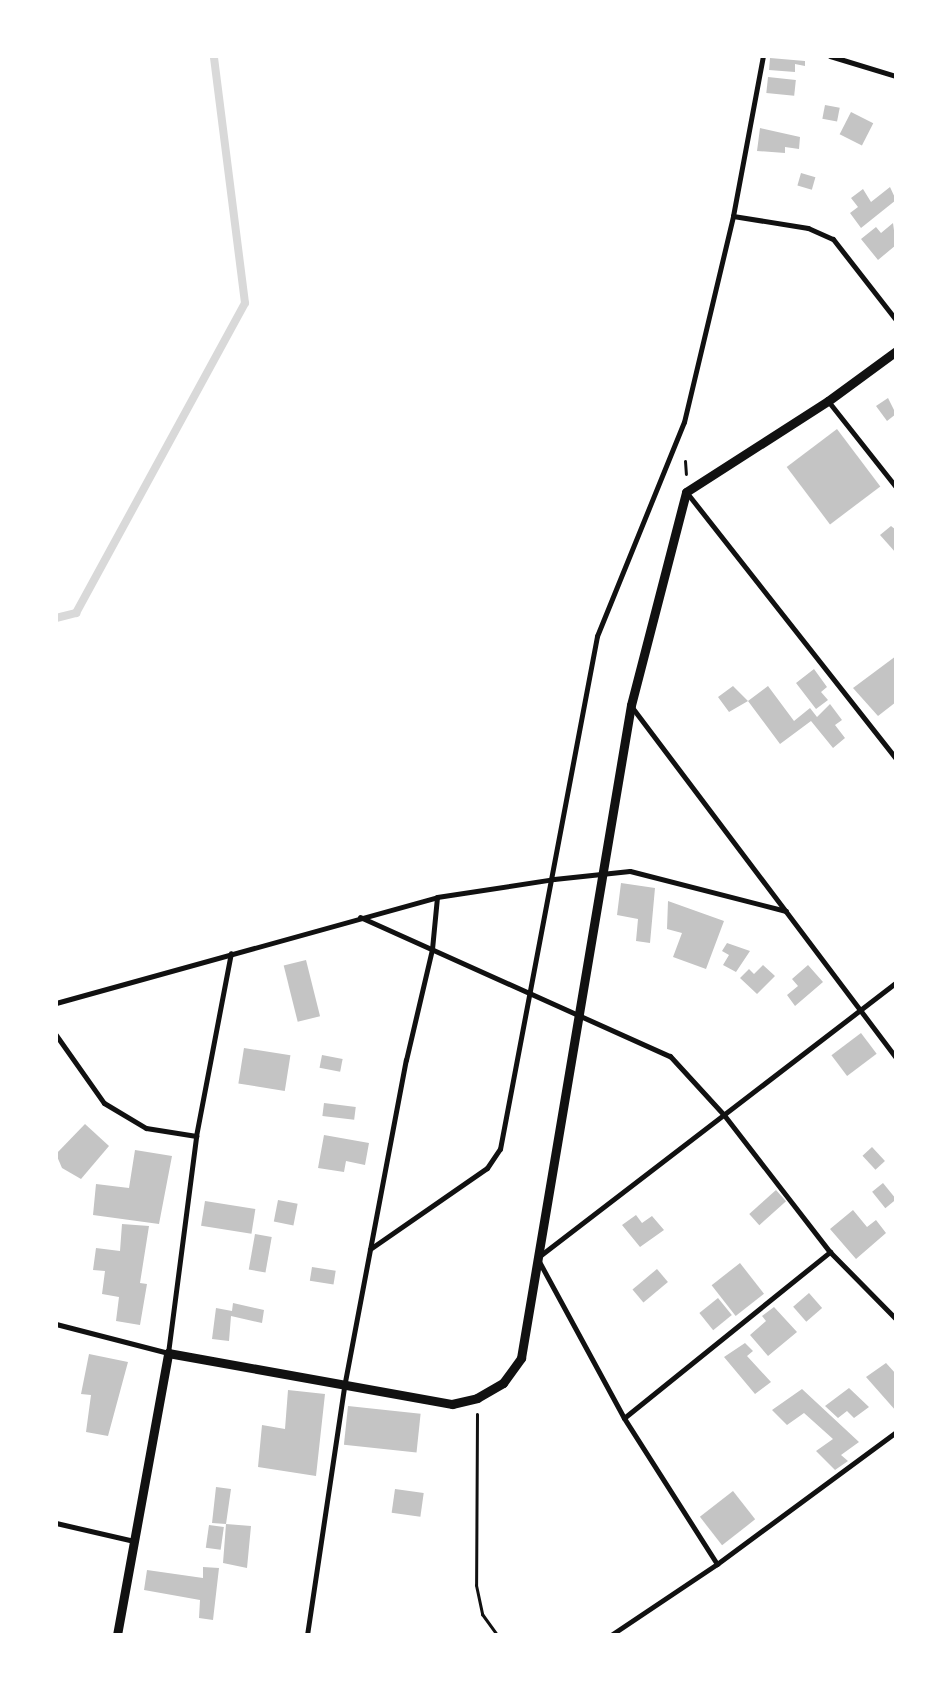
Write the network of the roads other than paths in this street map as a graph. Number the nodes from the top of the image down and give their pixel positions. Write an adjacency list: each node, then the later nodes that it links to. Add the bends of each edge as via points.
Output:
1 (763, 56): 4 (street)
2 (830, 56): 3 (street)
3 (896, 76)
4 (732, 216): 5 (street, via 808,228 833,239); 13 (street, via 684,422 597,636)
5 (896, 320)
6 (896, 350): 7 (street)
7 (828, 401): 8 (street); 9 (street)
8 (896, 487)
9 (686, 492): 10 (street); 11 (street)
10 (631, 705): 12 (street); 15 (street)
11 (896, 759)
12 (603, 873): 13 (street); 15 (street, via 630,870); 23 (street)
13 (554, 878): 14 (street); 20 (street)
14 (437, 896): 16 (street); 17 (street)
15 (786, 911): 22 (street)
16 (359, 916): 17 (street); 18 (street)
17 (432, 949): 20 (street); 28 (street)
18 (231, 953): 21 (street); 27 (street)
19 (896, 983): 22 (street)
20 (532, 994): 23 (street); 28 (street, via 500,1149 487,1168)
21 (56, 1003)
22 (860, 1010): 25 (street); 26 (street)
23 (576, 1014): 26 (street, via 670,1056); 30 (street)
24 (56, 1035): 27 (street, via 104,1102 146,1128)
25 (896, 1058)
26 (724, 1114): 29 (street); 30 (street)
27 (196, 1136): 33 (street)
28 (370, 1249): 34 (street)
29 (830, 1252): 31 (street); 35 (street)
30 (537, 1258): 34 (street, via 521,1358 503,1383 477,1398 452,1404); 35 (street)
31 (896, 1319)
32 (56, 1324): 33 (street)
33 (168, 1353): 34 (street); 38 (street)
34 (344, 1387): 41 (street)
35 (624, 1418): 39 (street)
36 (896, 1432): 39 (street)
37 (56, 1523): 38 (street)
38 (134, 1541): 40 (street)
39 (717, 1564): 42 (street)
40 (117, 1635)
41 (307, 1635)
42 (611, 1635)

